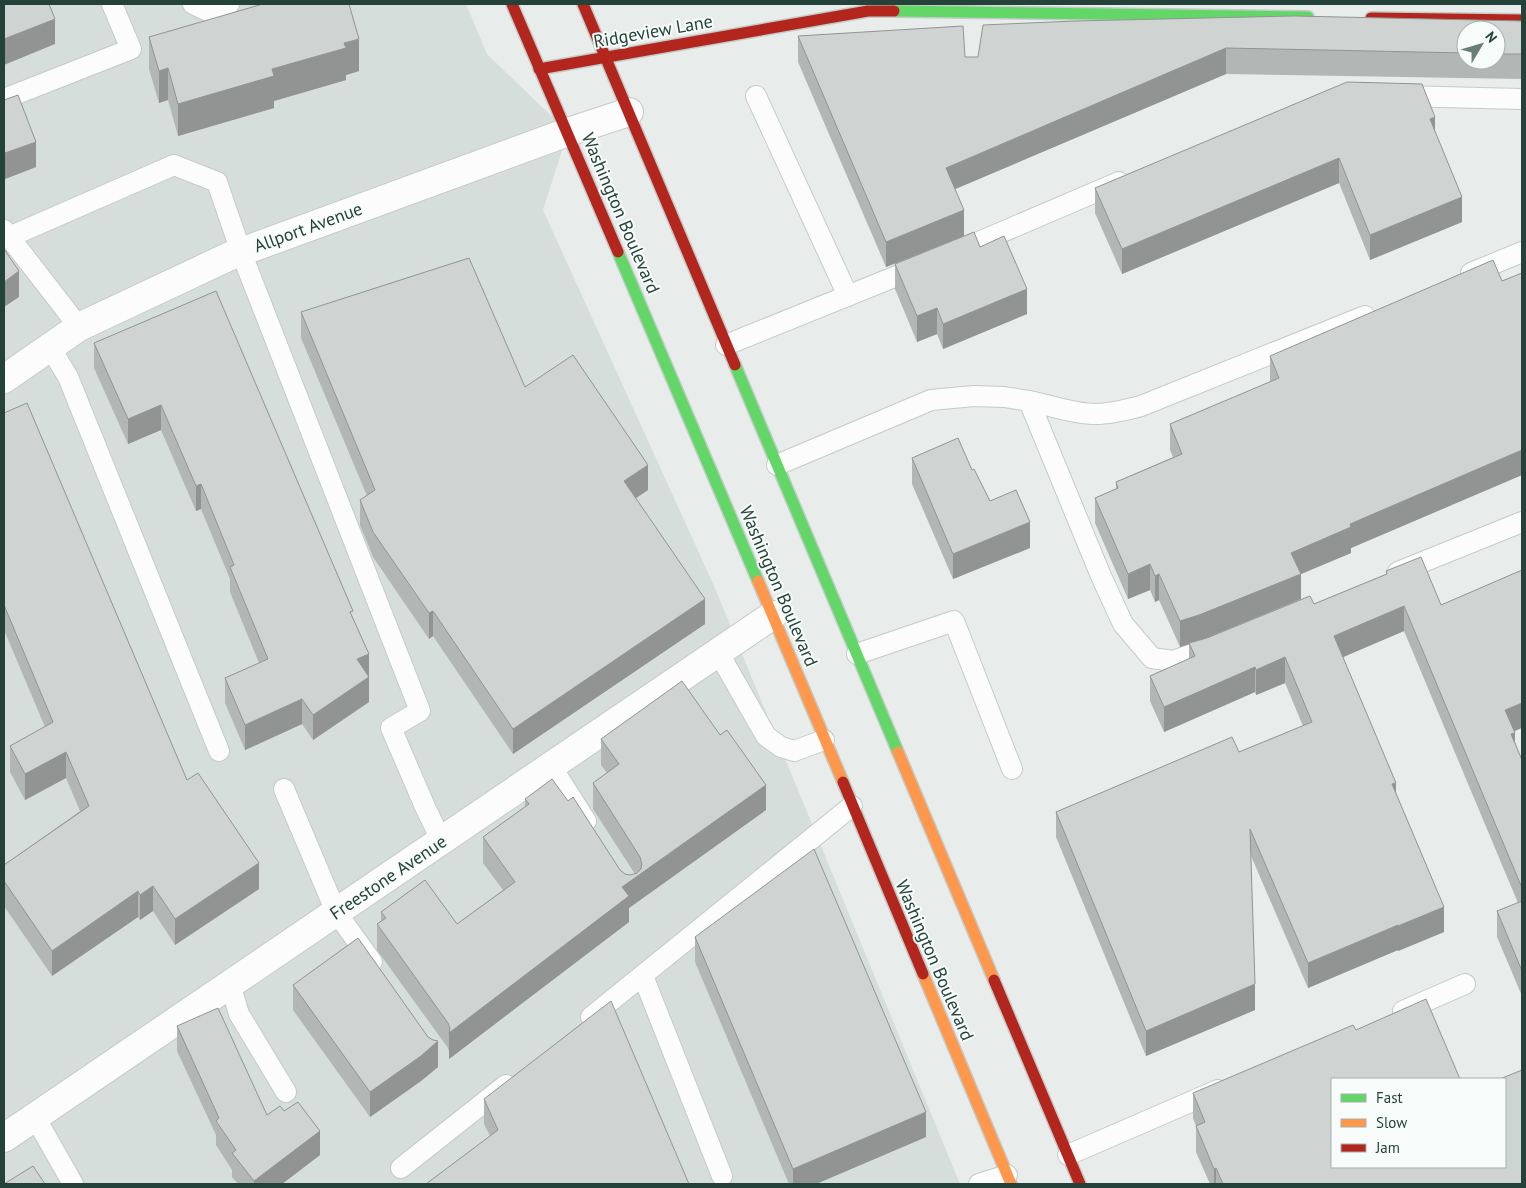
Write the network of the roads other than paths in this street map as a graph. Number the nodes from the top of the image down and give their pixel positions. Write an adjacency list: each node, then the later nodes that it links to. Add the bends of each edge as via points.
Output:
1 (112, 4): 13 (lane, via 130,49)
2 (193, 4): 3 (lane, via 210,12)
3 (229, 4)
4 (512, 4): 10 (main road, Washington Boulevard)
5 (583, 4): 9 (main road)
6 (1324, 18): 9 (main road, Ridgeview Lane, via 868,11)
7 (1364, 18): 8 (main road)
8 (1522, 20)
9 (606, 58): 10 (main road, Ridgeview Lane); 15 (main road)
10 (539, 69): 16 (main road, Washington Boulevard)
11 (756, 96): 22 (lane)
12 (1378, 96): 14 (lane)
13 (4, 99)
14 (1522, 99)
15 (629, 112): 16 (street, Allport Avenue); 25 (main road)
16 (568, 132): 19 (street, Allport Avenue); 32 (main road, Washington Boulevard)
17 (1133, 176): 22 (lane)
18 (6, 233): 19 (lane, via 174,165 217,182); 24 (lane)
19 (241, 252): 24 (street, Allport Avenue); 42 (lane, via 420,711 391,728)
20 (1522, 252): 21 (lane)
21 (1457, 278)
22 (848, 296): 25 (lane)
23 (1383, 308): 28 (lane, via 1141,406 1118,412 1074,412)
24 (79, 327): 26 (street, Allport Avenue)
25 (726, 345): 29 (main road)
26 (50, 347): 27 (street, Allport Avenue); 37 (lane, via 68,377)
27 (4, 379)
28 (1029, 400): 29 (lane, via 974,396 931,400); 33 (lane, via 1123,624 1137,642 1152,658 1173,661)
29 (777, 465): 35 (main road)
30 (1522, 522): 31 (lane)
31 (1385, 577)
32 (773, 615): 34 (street, Freestone Avenue); 36 (main road, Washington Boulevard)
33 (1230, 640)
34 (718, 652): 36 (lane, via 766,736 780,747 794,751); 38 (street, Freestone Avenue)
35 (857, 654): 39 (lane, via 954,621); 56 (main road)
36 (824, 740): 41 (main road, Washington Boulevard)
37 (219, 751)
38 (551, 766): 42 (street, Freestone Avenue); 43 (lane)
39 (1012, 769)
40 (284, 788): 44 (lane)
41 (852, 806): 46 (lane); 59 (main road, Washington Boulevard)
42 (441, 840): 44 (street, Freestone Avenue)
43 (598, 840)
44 (336, 912): 45 (lane); 47 (street, Freestone Avenue)
45 (382, 976)
46 (643, 976): 50 (lane); 58 (lane)
47 (230, 984): 53 (lane, via 239,1014); 54 (street, Freestone Avenue)
48 (1465, 984): 49 (lane)
49 (1384, 1019)
50 (572, 1031)
51 (518, 1075): 57 (lane)
52 (1239, 1081): 56 (lane)
53 (286, 1092)
54 (35, 1117): 55 (street, Freestone Avenue); 60 (lane)
55 (4, 1138)
56 (1068, 1155): 62 (main road)
57 (401, 1168)
58 (722, 1176)
59 (1009, 1180): 61 (lane)
60 (73, 1184)
61 (979, 1184)
62 (1080, 1184)

